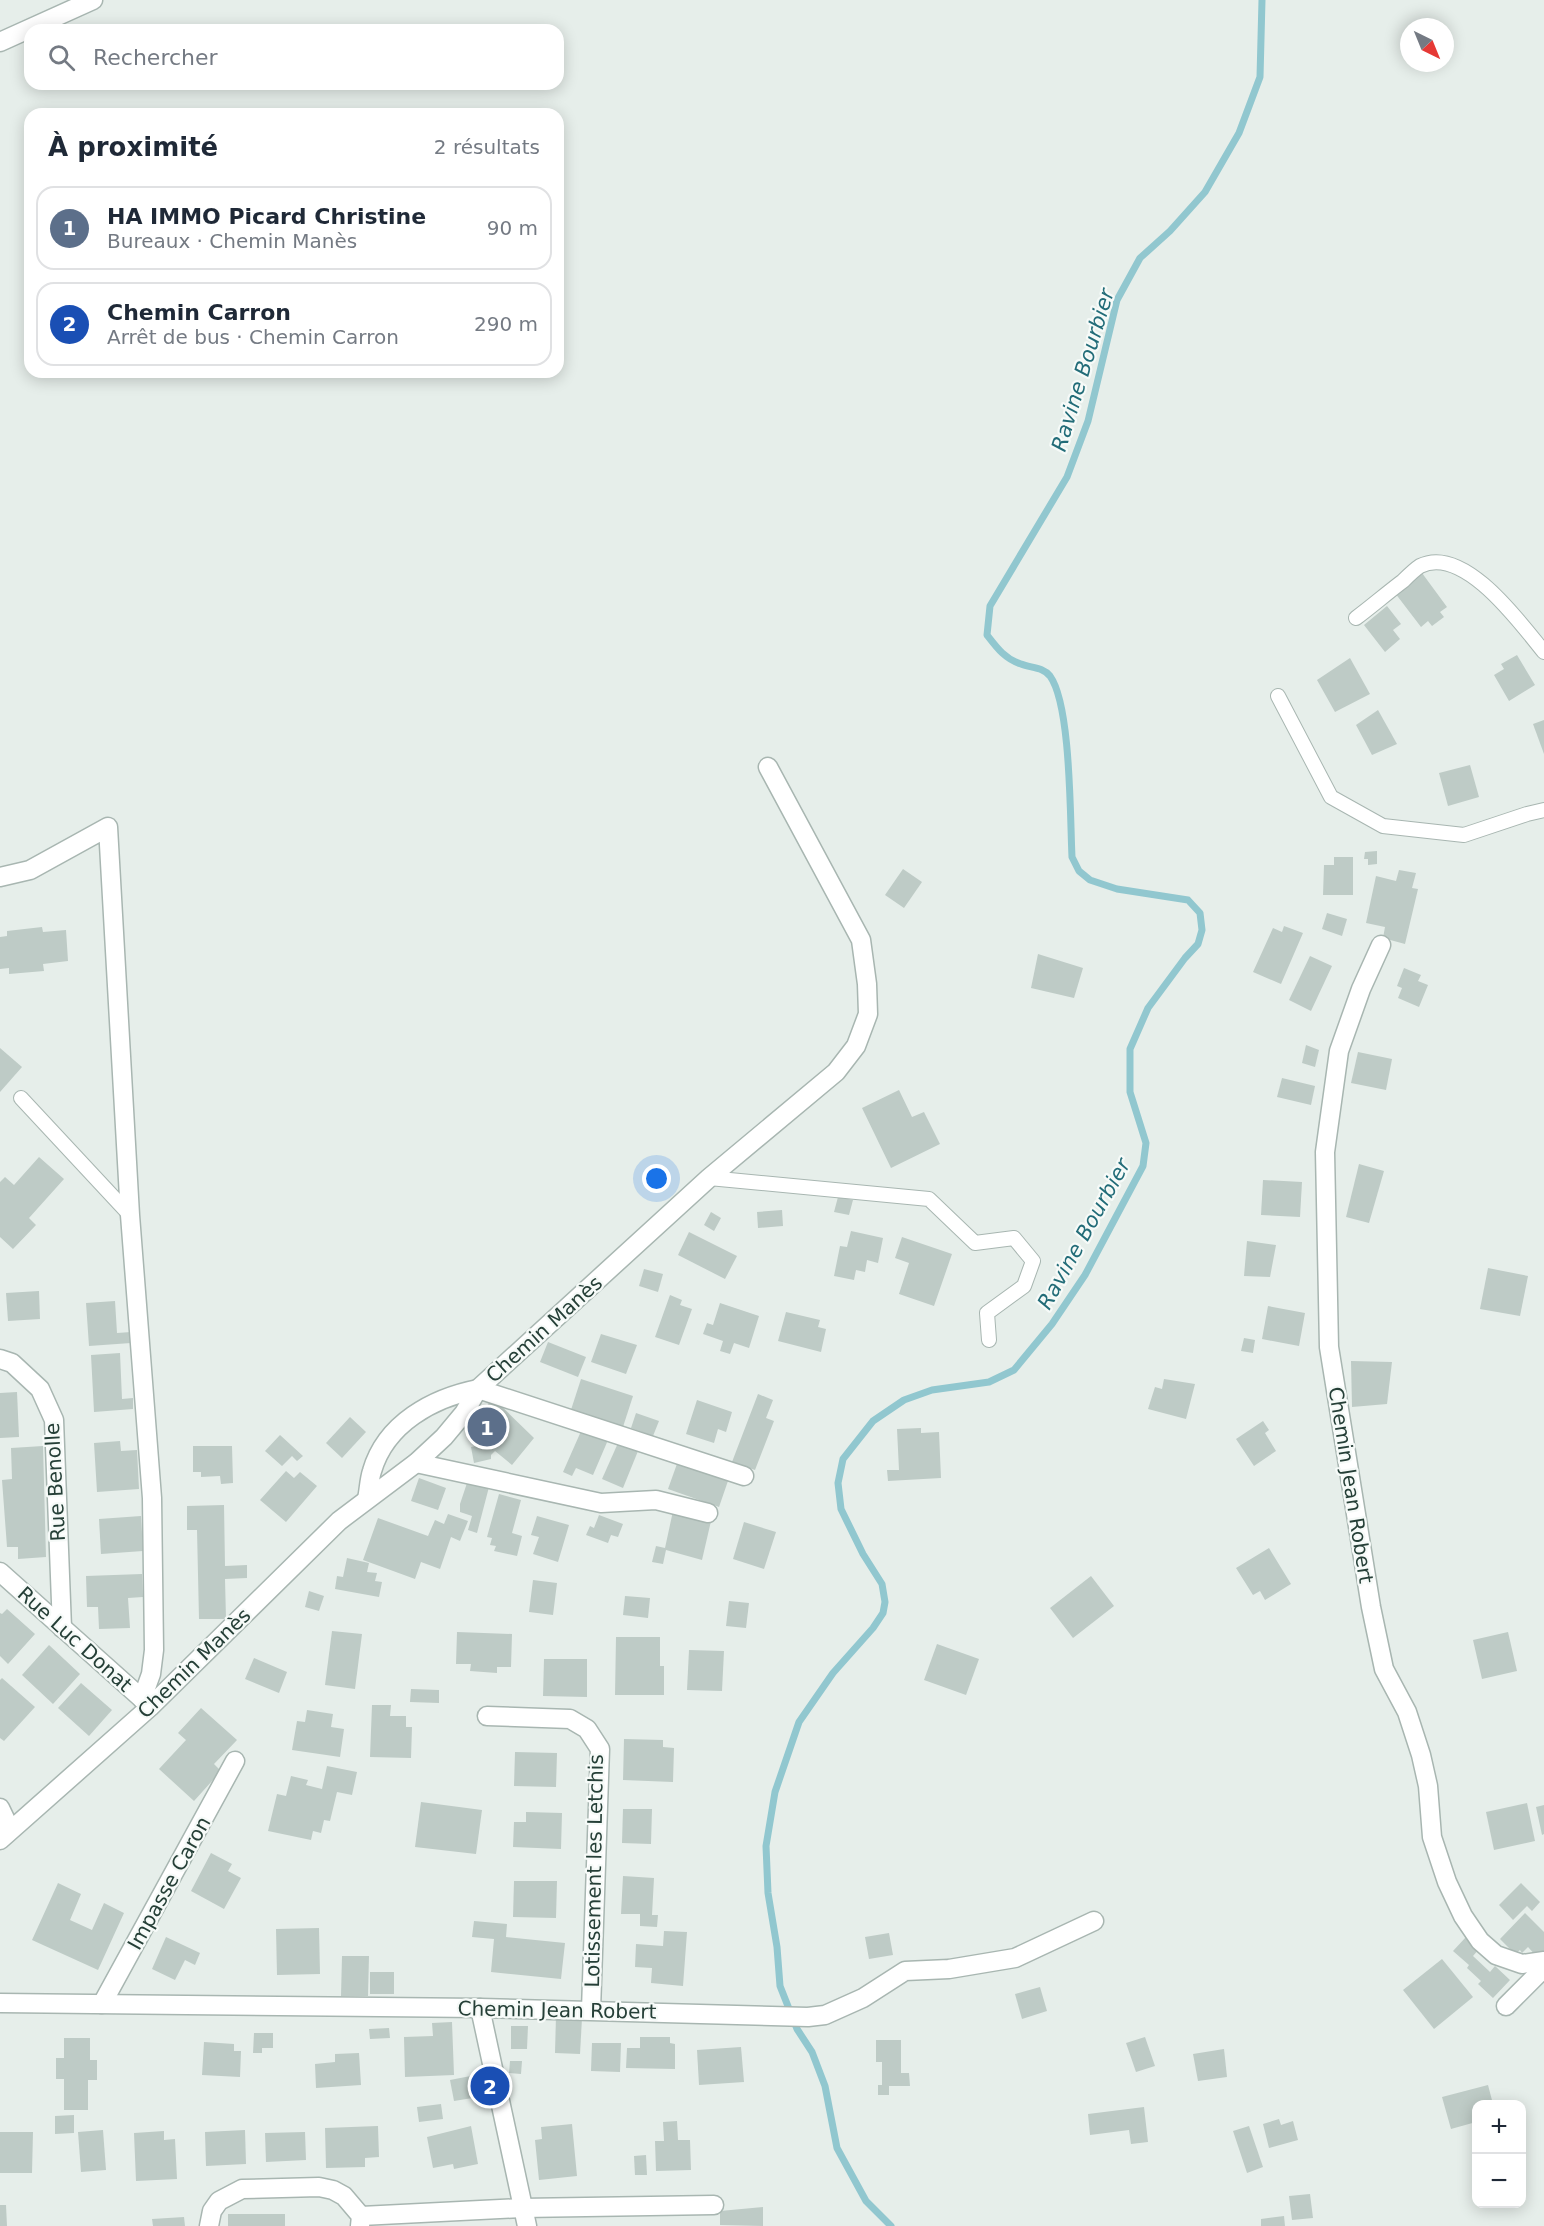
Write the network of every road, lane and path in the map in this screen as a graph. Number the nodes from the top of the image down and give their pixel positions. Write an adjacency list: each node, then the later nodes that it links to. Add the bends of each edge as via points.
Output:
1 (93, 0): 2 (street)
2 (40, 24)
3 (24, 31): 4 (street)
4 (0, 42)
5 (1356, 618): 6 (lane, via 1421,566 1436,562 1453,566 1488,588)
6 (1544, 652)
7 (1278, 696): 9 (lane, via 1331,797 1383,826 1464,835)
8 (768, 767): 13 (street, Chemin Manès, via 861,940 868,1014 856,1046 836,1072)
9 (1544, 810)
10 (0, 877): 14 (street, via 30,870 108,827)
11 (1381, 945): 30 (street, Chemin Jean Robert, via 1339,1051 1325,1152 1329,1347 1384,1669 1407,1712 1421,1755 1432,1837 1447,1882 1463,1916 1480,1941 1496,1955 1522,1964)
12 (21, 1098): 14 (lane)
13 (709, 1178): 15 (lane, via 929,1199 975,1243 1014,1238 1034,1261 1024,1286 987,1313); 17 (street, Chemin Manès)
14 (130, 1215): 24 (street, via 152,1498 154,1650)
15 (989, 1340)
16 (0, 1359): 23 (street, Rue Benolle, via 12,1363 39,1389 54,1420)
17 (478, 1389): 18 (street, Chemin Manès, via 444,1437); 19 (street); 20 (street, via 442,1399 402,1424 379,1452 371,1472)
18 (416, 1463): 20 (street, Chemin Manès); 21 (street, via 601,1503 656,1500)
19 (744, 1476)
20 (368, 1499): 24 (street, Chemin Manès, via 339,1521)
21 (708, 1513)
22 (0, 1572): 23 (street, Rue Luc Donat)
23 (62, 1628): 24 (street, Rue Luc Donat)
24 (146, 1703): 28 (street, Chemin Manès)
25 (487, 1716): 36 (street, Lotissement les Letchis, via 570,1719 587,1730 600,1749)
26 (235, 1761): 33 (street, Impasse Caron)
27 (0, 1808): 28 (street)
28 (5, 1835)
29 (1094, 1921): 36 (street, Chemin Jean Robert, via 1015,1958 949,1969 905,1971 863,1998 825,2015)
30 (1544, 1961)
31 (1544, 1968): 34 (street)
32 (0, 2003): 33 (street, Chemin Jean Robert)
33 (102, 2004): 35 (street, Chemin Jean Robert)
34 (1506, 2006)
35 (480, 2008): 36 (street, Chemin Jean Robert); 38 (street)
36 (591, 2010)
37 (714, 2205): 38 (street)
38 (522, 2208): 39 (street); 41 (street)
39 (360, 2221): 40 (street, via 344,2196 333,2190 242,2189 219,2201)
40 (209, 2226)
41 (527, 2226)

